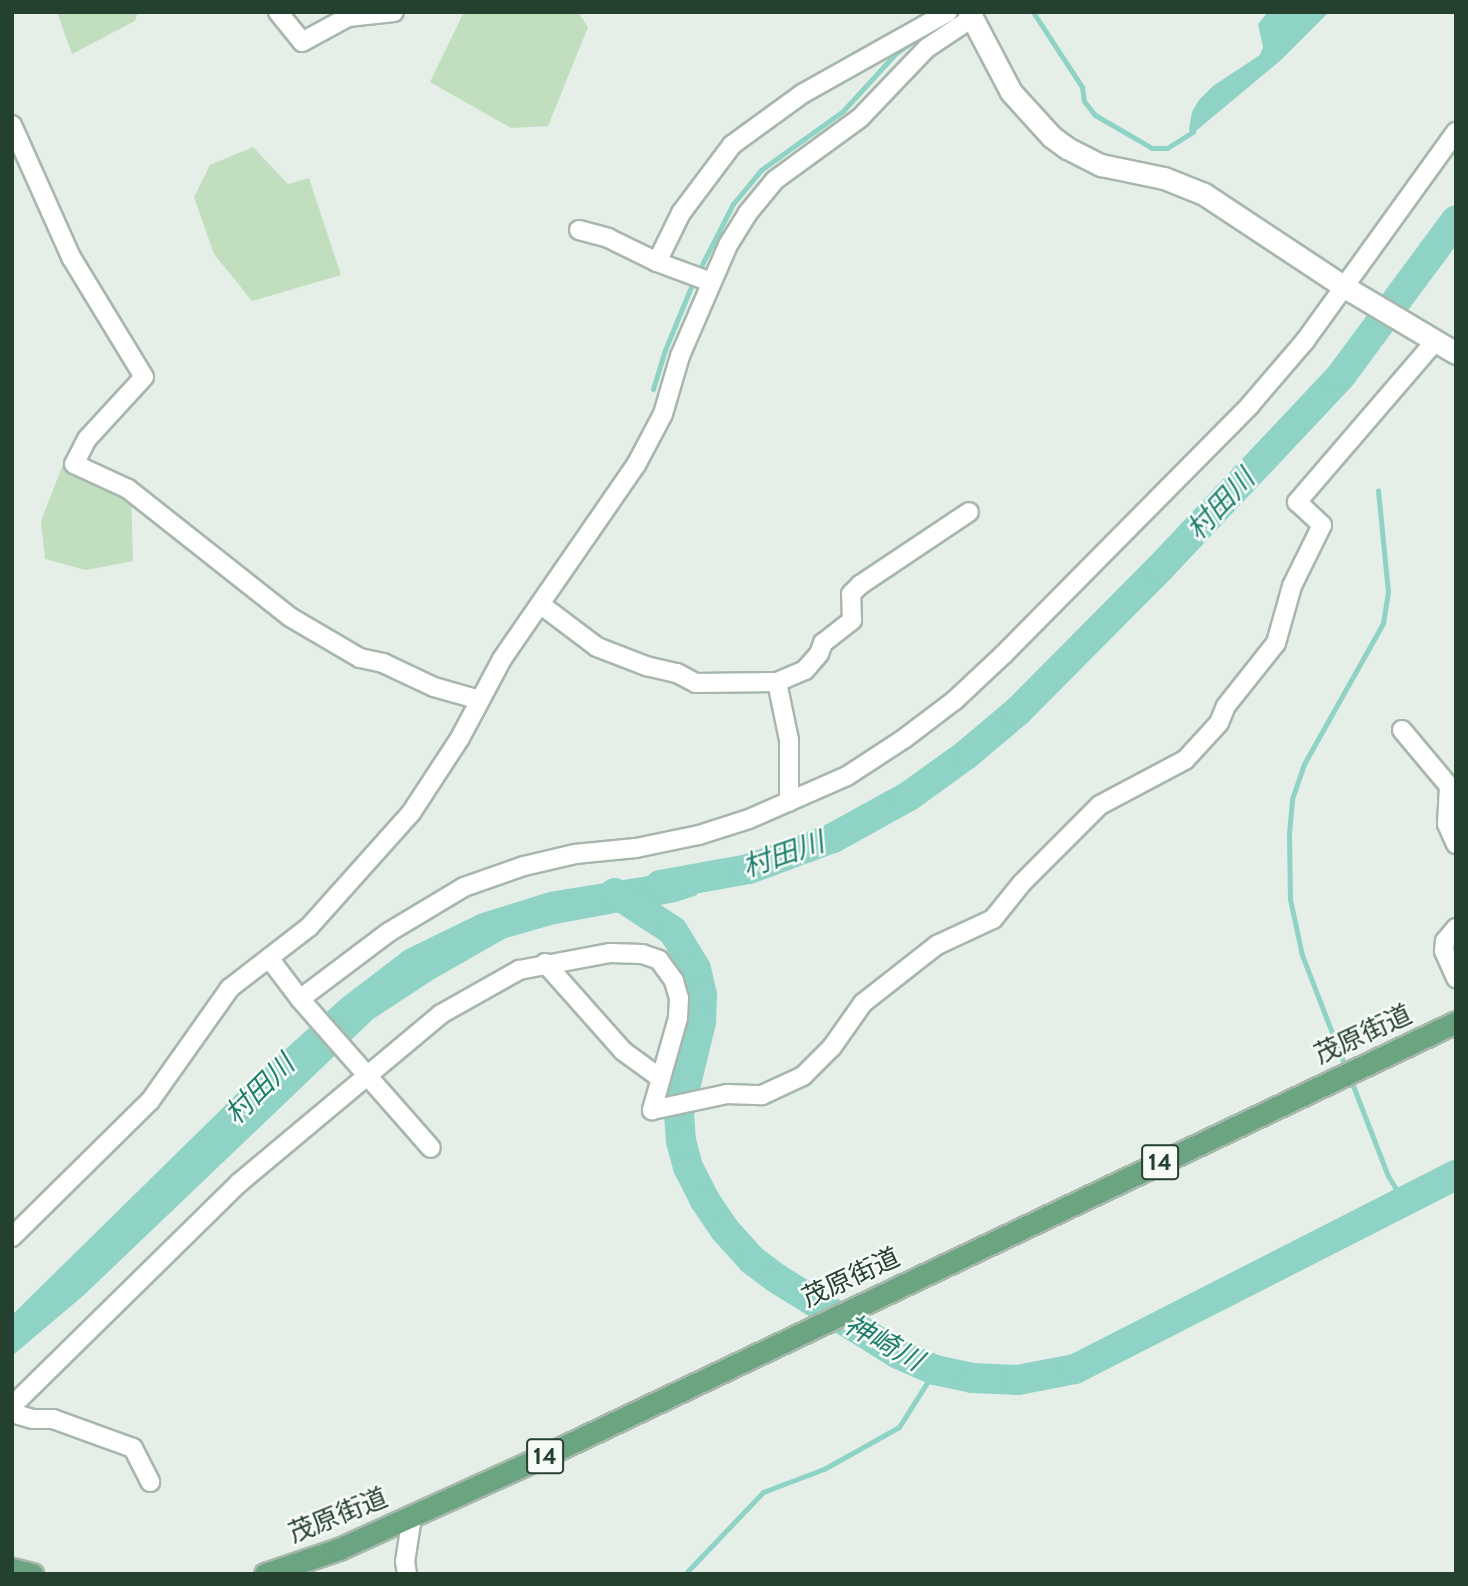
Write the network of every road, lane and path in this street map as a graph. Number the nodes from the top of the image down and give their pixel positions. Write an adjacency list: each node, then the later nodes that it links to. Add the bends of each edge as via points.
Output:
1 (278, 12): 4 (street, via 302,42)
2 (394, 12): 4 (street)
3 (948, 12): 9 (street, via 802,93 732,145 681,213)
4 (348, 15)
5 (971, 15): 10 (street, via 920,54 860,118 775,180 747,214); 11 (street, via 1011,92 1052,137 1101,165 1187,185)
6 (12, 125): 17 (street, via 71,257 144,377 86,439 74,464 128,489 290,617 360,658)
7 (1456, 132): 11 (street)
8 (579, 230): 9 (street)
9 (657, 262): 10 (street)
10 (711, 282): 15 (street, via 680,356 663,414 636,465)
11 (1343, 286): 12 (street); 19 (street, via 1305,341 1250,405 955,700 847,776)
12 (1434, 343): 13 (street); 28 (street, via 1297,502 1322,525 1292,586 1280,634 1226,706 1219,723 1192,753 1166,772 1100,805 993,919 937,945 863,1003 832,1047 803,1076 762,1095 727,1094 652,1110)
13 (1456, 353)
14 (969, 512): 16 (street, via 860,585 851,594 852,620 823,643 805,670)
15 (540, 604): 16 (street, via 597,647 696,683); 17 (street)
16 (777, 681): 19 (street, via 789,740)
17 (480, 700): 22 (street, via 411,813 309,927)
18 (1402, 730): 20 (street, via 1449,786 1447,824)
19 (789, 803): 25 (street, via 699,835 524,866 464,887 389,932)
20 (1456, 844)
21 (1456, 928): 24 (street, via 1445,941 1444,951)
22 (269, 958): 25 (street); 30 (street, via 230,988 150,1101)
23 (545, 963): 27 (street, via 519,970 441,1014); 28 (street, via 623,1051); 28 (street, via 626,952 659,960 679,998 678,1018)
24 (1456, 978)
25 (300, 999): 27 (street)
26 (1456, 1022): 34 (main road, 茂原街道 / 14)
27 (366, 1077): 29 (street); 31 (street, via 239,1183)
28 (660, 1078)
29 (431, 1148)
30 (12, 1237)
31 (12, 1406)
32 (12, 1413): 33 (street, via 53,1419 133,1448)
33 (150, 1482)
34 (412, 1517): 37 (main road, 茂原街道 / 14); 38 (street, via 405,1562)
35 (12, 1569): 36 (main road)
36 (32, 1574)
37 (265, 1574)
38 (408, 1574)

